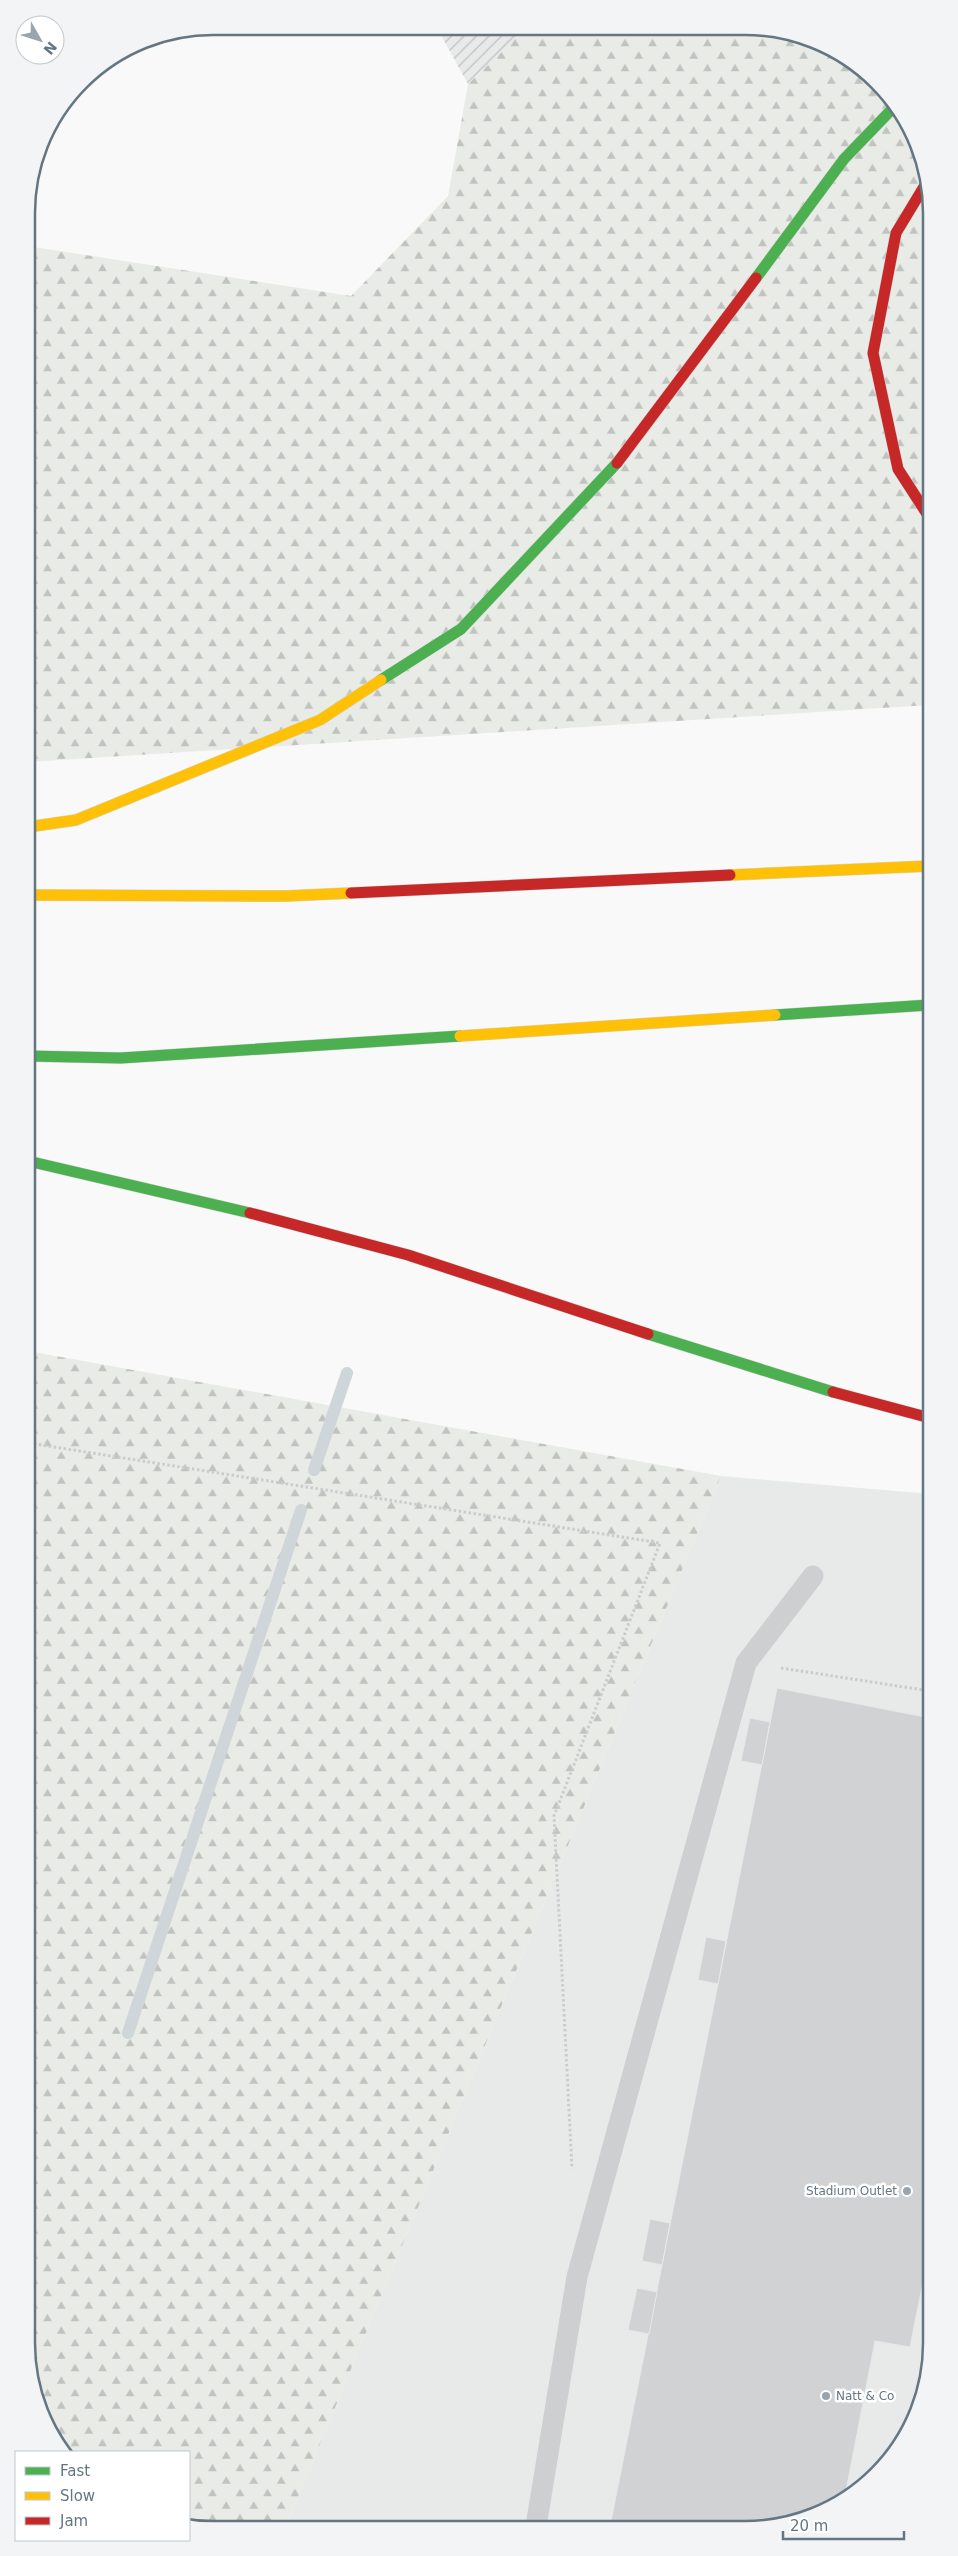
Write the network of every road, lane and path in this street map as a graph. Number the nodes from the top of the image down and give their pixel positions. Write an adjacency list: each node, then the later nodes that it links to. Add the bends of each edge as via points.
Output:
1 (891, 111): 4 (highway, via 844,160 612,470 461,629 320,720 76,820)
2 (921, 191): 3 (highway, via 896,233 873,353 898,469)
3 (923, 508)
4 (35, 826)
5 (923, 866): 6 (highway, via 286,896)
6 (35, 895)
7 (923, 1006): 8 (highway, via 121,1058)
8 (35, 1056)
9 (35, 1163): 10 (highway, via 238,1209 408,1255 854,1400)
10 (923, 1416)
11 (35, 1444): 15 (path, via 660,1543 554,1816)
12 (814, 1576): 13 (lane)
13 (746, 1663): 14 (path); 16 (lane, via 577,2277)
14 (923, 1690)
15 (572, 2179)
16 (537, 2521)

